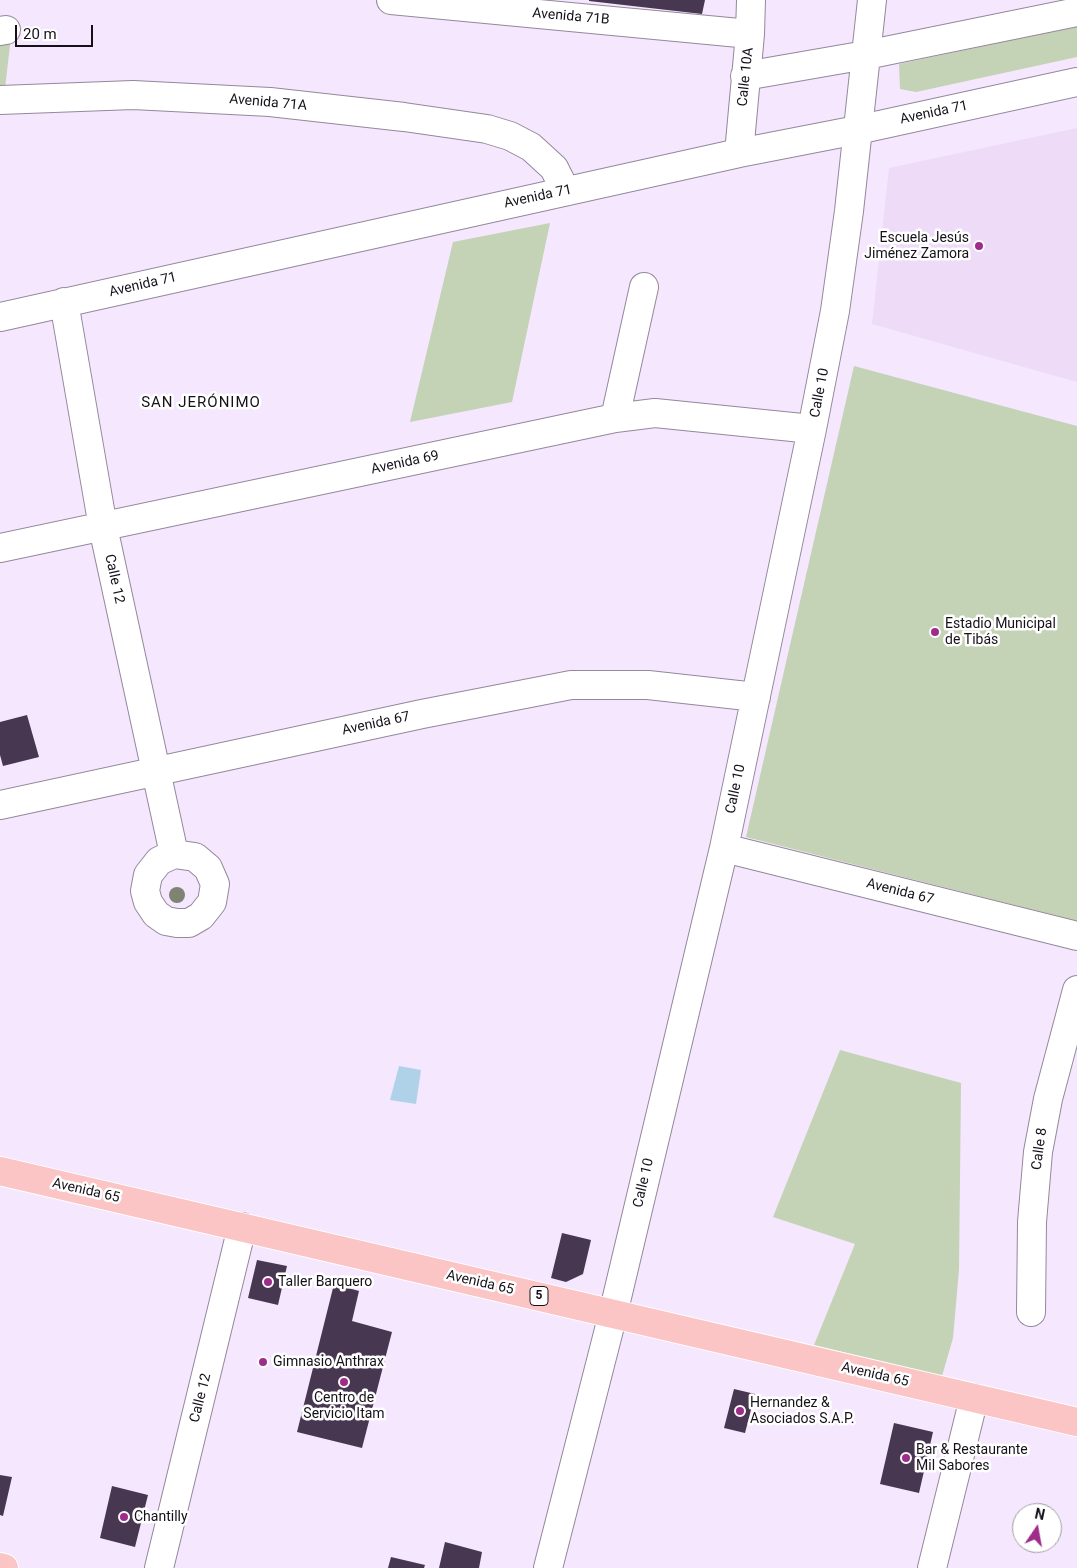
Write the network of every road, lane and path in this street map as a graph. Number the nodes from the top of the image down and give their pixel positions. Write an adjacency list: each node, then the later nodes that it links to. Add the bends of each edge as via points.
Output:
1 (391, 0): 5 (street, Avenida 71B)
2 (751, 0): 5 (street, Calle 10A)
3 (872, 0): 6 (street, Calle 10)
4 (1077, 12): 6 (street)
5 (750, 34): 7 (street, Calle 10A)
6 (866, 55): 7 (street); 10 (street, Calle 10)
7 (745, 76): 11 (street, Calle 10A)
8 (1077, 82): 10 (street, Avenida 71)
9 (0, 100): 12 (street, Avenida 71A, via 133,95 270,102 487,130 510,136 531,147 554,168)
10 (857, 130): 11 (street, Avenida 71); 17 (street, Calle 10, via 835,311)
11 (739, 153): 12 (street, Avenida 71)
12 (564, 191): 14 (street, Avenida 71)
13 (644, 286): 16 (street)
14 (64, 302): 15 (street, Avenida 71); 18 (street, Calle 12)
15 (0, 317)
16 (615, 418): 17 (street, Avenida 69, via 656,413); 18 (street, Avenida 69)
17 (812, 429): 20 (street, Calle 10)
18 (103, 527): 19 (street, Avenida 69); 21 (street, Calle 12)
19 (0, 548)
20 (756, 697): 21 (street, Avenida 67, via 648,685 571,684); 23 (street, Calle 10)
21 (155, 771): 22 (street, Avenida 67); 24 (street, Calle 12)
22 (0, 805)
23 (724, 848): 25 (street, Avenida 67); 30 (street, Calle 10)
24 (174, 854)
25 (1077, 936)
26 (1077, 990): 29 (street, Calle 8, via 1048,1098 1038,1152 1032,1222)
27 (0, 1171): 28 (main road, Avenida 65 / 5)
28 (242, 1227): 30 (main road, Avenida 65 / 5); 35 (street, Calle 12)
29 (1031, 1312)
30 (613, 1314): 31 (main road, Avenida 65 / 5); 36 (street, Calle 10)
31 (974, 1398): 32 (main road, Avenida 65 / 5); 37 (street)
32 (1077, 1422)
33 (0, 1567): 34 (main road)
34 (4, 1568)
35 (159, 1568)
36 (548, 1568)
37 (932, 1568)

